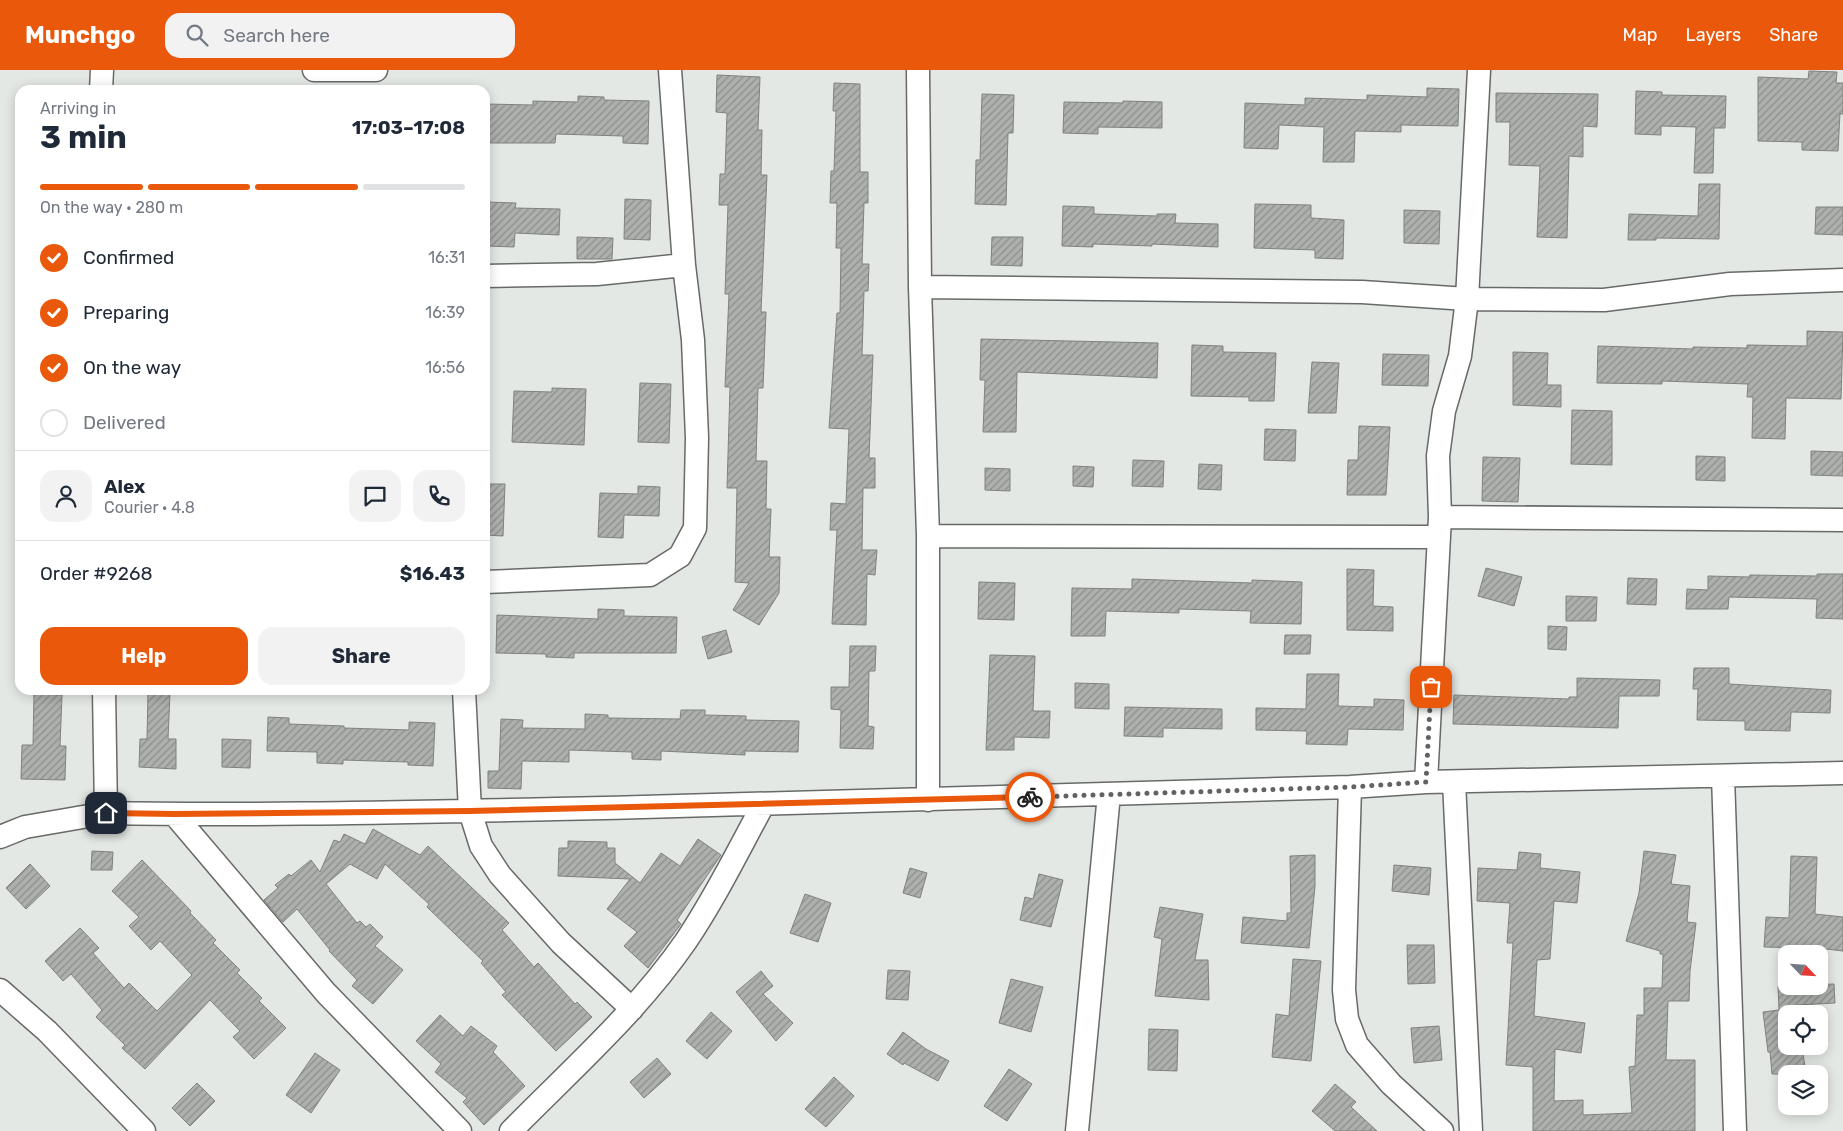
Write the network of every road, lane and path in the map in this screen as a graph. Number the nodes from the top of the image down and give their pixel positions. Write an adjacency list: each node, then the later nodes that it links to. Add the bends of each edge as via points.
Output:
1 (102, 70): 7 (street)
2 (314, 70): 3 (street)
3 (376, 70)
4 (670, 70): 8 (street)
5 (918, 70): 11 (street)
6 (1479, 70): 12 (street)
7 (101, 85)
8 (684, 265): 9 (street, via 597,274); 16 (street, via 693,340 697,438 695,528 680,556 650,575)
9 (490, 276)
10 (1843, 280): 12 (street, via 1730,284 1604,300)
11 (920, 286): 12 (street, via 1362,292); 15 (street)
12 (1467, 299): 14 (street, via 1460,356 1444,411 1438,456)
13 (1843, 520): 14 (street)
14 (1439, 527): 15 (street); 21 (street)
15 (928, 536): 25 (street)
16 (490, 582)
17 (104, 695): 28 (street)
18 (464, 695): 27 (street)
19 (1843, 773): 20 (street)
20 (1723, 776): 22 (street); 39 (street)
21 (1426, 782): 22 (street); 23 (street)
22 (1454, 782): 38 (street)
23 (1350, 787): 24 (street); 37 (street, via 1344,990 1347,1019 1357,1044 1391,1084)
24 (1109, 794): 25 (street); 36 (street)
25 (928, 800): 26 (street)
26 (763, 805): 27 (street); 32 (street, via 685,941)
27 (470, 811): 29 (street); 32 (street, via 481,846 500,875 562,943)
28 (106, 813): 29 (street); 30 (street, via 25,827)
29 (174, 814): 34 (street, via 326,993)
30 (0, 837)
31 (0, 990): 33 (street, via 47,1030)
32 (632, 1009): 35 (street)
33 (144, 1131)
34 (460, 1131)
35 (510, 1131)
36 (1077, 1131)
37 (1442, 1131)
38 (1471, 1131)
39 (1735, 1131)

